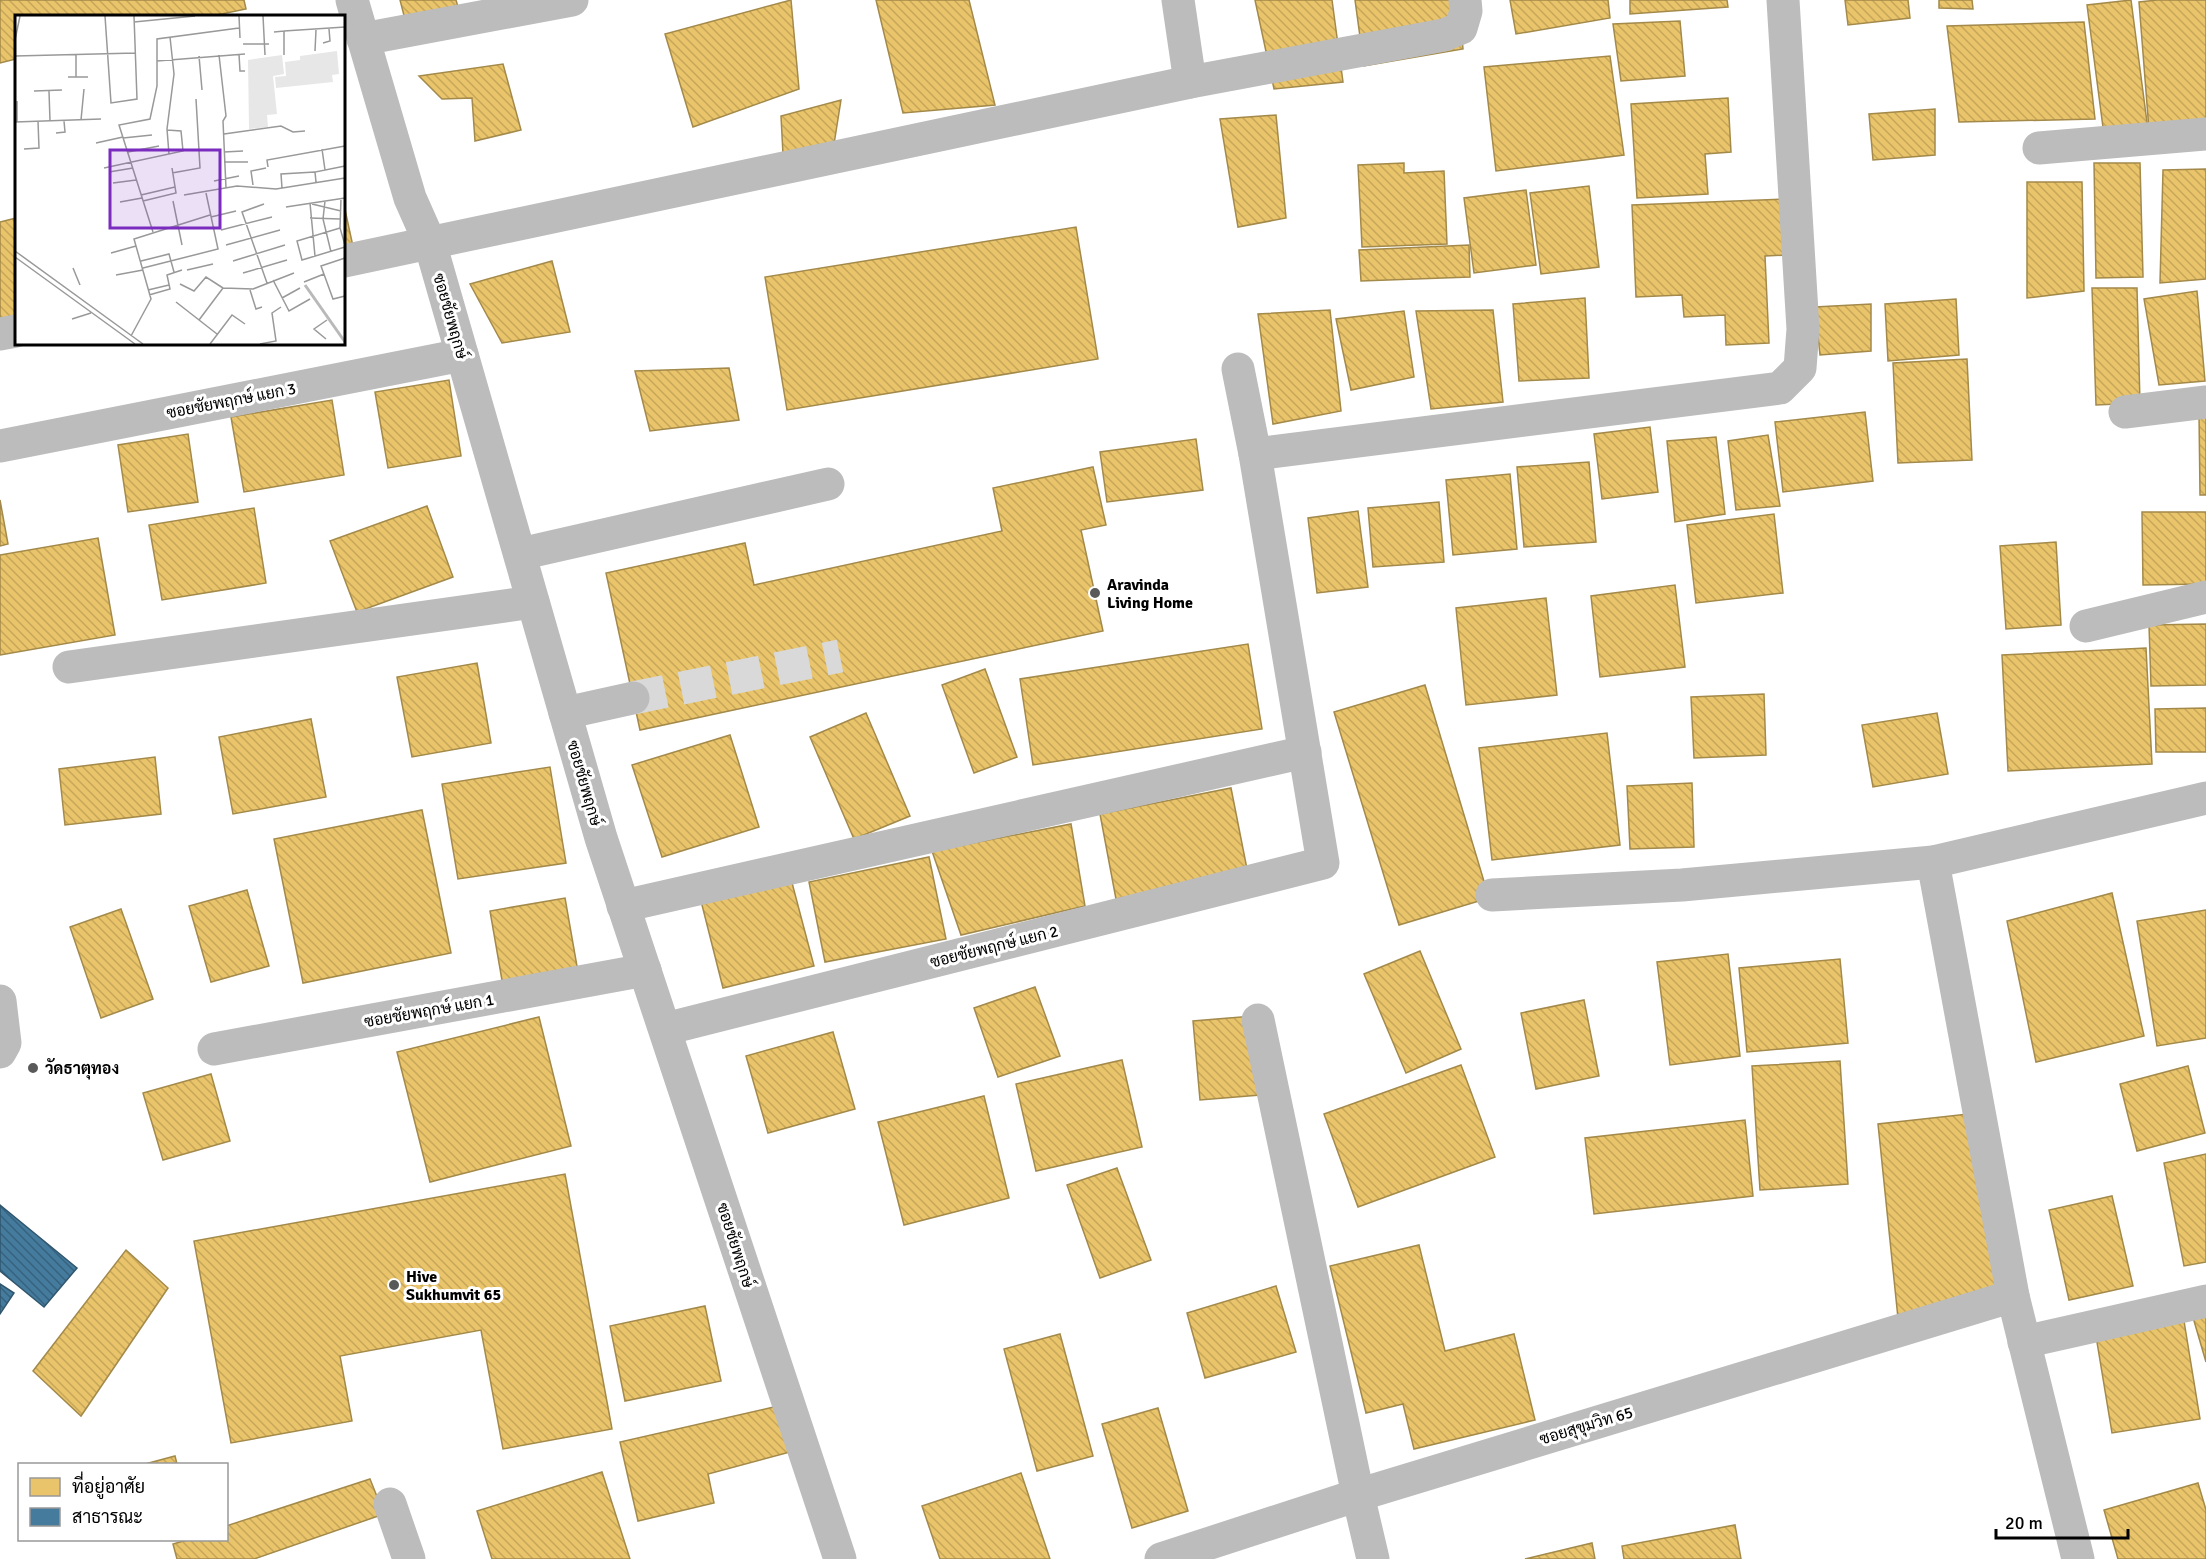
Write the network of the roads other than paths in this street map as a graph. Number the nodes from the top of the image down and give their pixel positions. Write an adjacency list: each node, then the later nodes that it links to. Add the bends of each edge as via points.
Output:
1 (352, 0): 6 (street, ซอยชัยพฤกษ์)
2 (572, 0): 6 (street)
3 (1178, 0): 7 (street)
4 (1465, 0): 7 (street, via 1461,28 1444,35)
5 (1783, 0): 19 (street, via 1803,329 1800,368 1780,388)
6 (363, 39): 10 (street, ซอยชัยพฤกษ์, via 410,198)
7 (1190, 82): 10 (street)
8 (2206, 134): 9 (street)
9 (2039, 148)
10 (430, 243): 11 (street); 14 (street, ซอยชัยพฤกษ์)
11 (345, 261)
12 (15, 331): 13 (street)
13 (0, 334)
14 (462, 355): 18 (street, ซอยชัยพฤกษ์ แยก 3); 21 (street, ซอยชัยพฤกษ์)
15 (1238, 369): 19 (street)
16 (2206, 402): 17 (street)
17 (2125, 412)
18 (0, 446)
19 (1256, 454): 28 (street)
20 (828, 484): 21 (street)
21 (520, 554): 23 (street, ซอยชัยพฤกษ์)
22 (2206, 597): 24 (street)
23 (533, 602): 25 (street); 27 (street, ซอยชัยพฤกษ์)
24 (2086, 626)
25 (69, 667)
26 (633, 698): 27 (street)
27 (565, 713): 32 (street, ซอยชัยพฤกษ์)
28 (1305, 752): 32 (street); 36 (street, ซอยชัยพฤกษ์ แยก 2, via 1323,863)
29 (2206, 798): 30 (street)
30 (1933, 862): 31 (street, via 1682,885); 39 (street)
31 (1491, 895)
32 (623, 906): 33 (street, ซอยชัยพฤกษ์)
33 (645, 970): 36 (street, ซอยชัยพฤกษ์); 37 (street, ซอยชัยพฤกษ์ แยก 1)
34 (0, 1001): 38 (street, via 5,1043)
35 (1258, 1020): 42 (street)
36 (665, 1029): 45 (street, ซอยชัยพฤกษ์)
37 (214, 1049)
38 (0, 1052)
39 (2013, 1296): 41 (street); 42 (street, ซอยสุขุมวิท 65)
40 (2206, 1301): 41 (street)
41 (2024, 1342): 48 (street)
42 (1358, 1495): 46 (street, ซอยสุขุมวิท 65); 47 (street)
43 (390, 1504): 44 (street)
44 (409, 1559)
45 (840, 1559)
46 (1161, 1559)
47 (1373, 1559)
48 (2078, 1559)

